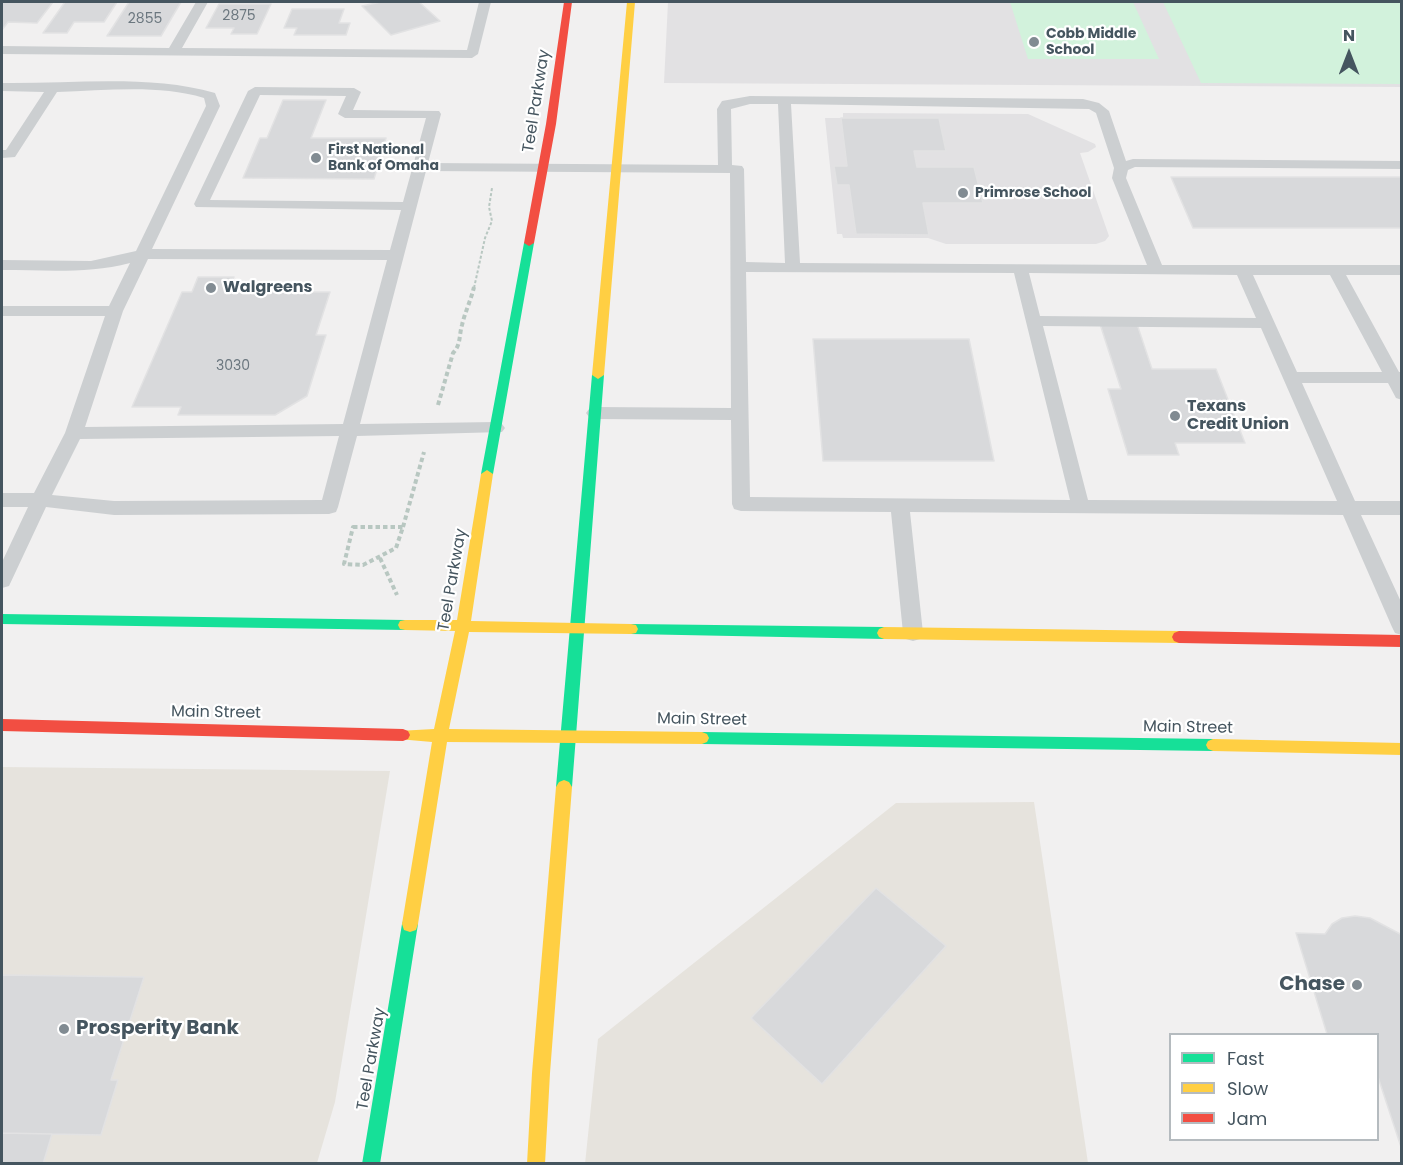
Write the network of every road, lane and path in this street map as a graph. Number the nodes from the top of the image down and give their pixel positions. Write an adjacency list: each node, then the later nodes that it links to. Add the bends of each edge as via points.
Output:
1 (202, 2): 6 (lane)
2 (485, 2): 6 (lane, via 472,54)
3 (568, 2): 14 (main road, Teel Parkway)
4 (631, 2): 16 (main road)
5 (2, 50): 6 (lane)
6 (173, 52)
7 (2, 87): 8 (lane)
8 (52, 88): 10 (lane, via 10,154); 19 (lane, via 176,87 210,96 213,106)
9 (784, 100): 15 (lane, via 1083,103 1102,111); 17 (lane, via 727,104); 23 (lane)
10 (2, 154)
11 (1401, 165): 15 (lane, via 1133,163)
12 (419, 167): 13 (lane); 18 (lane); 18 (lane, via 434,114 345,114 354,92 255,91 201,204)
13 (494, 168): 14 (lane); 39 (path, via 489,207 492,221 458,348 453,353)
14 (543, 168): 16 (lane); 38 (main road, Teel Parkway)
15 (1121, 168): 25 (lane, via 1119,178)
16 (617, 169): 17 (lane); 36 (main road)
17 (725, 169): 22 (lane, via 737,169)
18 (409, 206): 20 (lane)
19 (143, 254): 20 (lane); 21 (lane, via 103,265); 30 (lane)
20 (398, 255): 40 (lane)
21 (2, 265)
22 (738, 267): 23 (lane); 37 (lane)
23 (793, 267): 24 (lane)
24 (1020, 268): 25 (lane); 31 (lane)
25 (1156, 269): 27 (lane)
26 (1335, 269): 27 (lane); 28 (lane); 34 (lane)
27 (1243, 270): 32 (lane)
28 (1401, 270)
29 (2, 311): 30 (lane)
30 (115, 311): 41 (lane)
31 (1034, 321): 32 (lane); 45 (lane)
32 (1267, 323): 33 (lane)
33 (1290, 377): 34 (lane); 46 (lane)
34 (1397, 378): 35 (lane)
35 (1401, 394)
36 (594, 413): 37 (lane); 55 (main road)
37 (740, 414): 44 (lane, via 741,504)
38 (496, 428): 39 (lane); 53 (main road, Teel Parkway)
39 (430, 429): 40 (lane); 48 (path)
40 (349, 431): 41 (lane); 43 (lane, via 329,507 114,508)
41 (74, 433): 43 (lane)
42 (2, 500): 43 (lane)
43 (40, 500): 50 (lane)
44 (900, 505): 45 (lane); 56 (lane)
45 (1081, 507): 46 (lane)
46 (1348, 507): 47 (lane); 54 (lane)
47 (1401, 508)
48 (403, 527): 49 (path, via 396,548); 49 (path, via 353,527 344,564 363,565)
49 (380, 558): 51 (path)
50 (2, 581)
51 (399, 599)
52 (2, 619): 53 (main road)
53 (462, 626): 55 (main road); 59 (main road, Teel Parkway)
54 (1401, 627)
55 (577, 628): 56 (main road); 60 (main road)
56 (913, 633): 57 (main road)
57 (1401, 640)
58 (2, 725): 59 (main road, Main Street)
59 (440, 735): 60 (main road, Main Street); 62 (main road, Teel Parkway)
60 (568, 736): 61 (main road, Main Street); 63 (main road)
61 (1401, 749)
62 (371, 1164)
63 (536, 1164)

